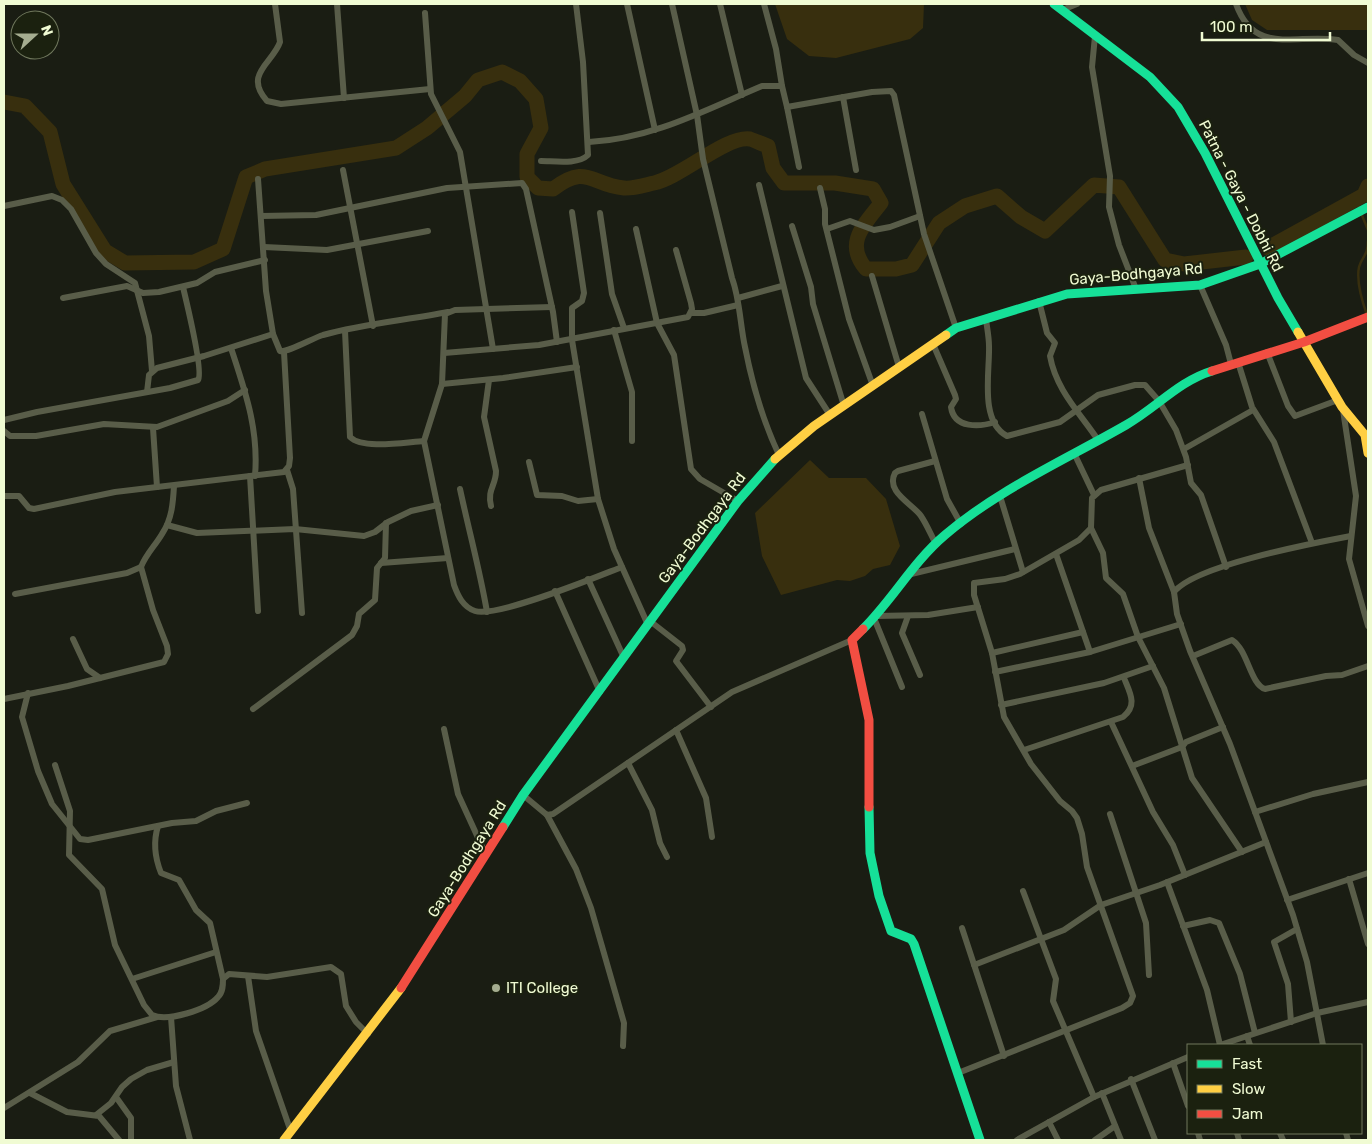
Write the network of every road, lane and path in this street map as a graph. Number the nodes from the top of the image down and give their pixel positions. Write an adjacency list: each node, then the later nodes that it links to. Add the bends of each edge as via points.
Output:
1 (275, 4): 19 (street, via 280,42 261,70 259,86 264,97 267,101 281,104)
2 (337, 4): 19 (street)
3 (576, 4): 23 (street)
4 (627, 4): 22 (street)
5 (672, 4): 21 (street)
6 (720, 4): 17 (street)
7 (764, 4): 15 (street)
8 (1054, 4): 11 (street, Patna - Gaya - Dobhi Rd)
9 (1078, 4): 11 (street)
10 (1236, 4): 14 (street, via 1259,36 1338,40)
11 (1062, 10): 13 (street, Patna - Gaya - Dobhi Rd)
12 (425, 13): 16 (street)
13 (1095, 36): 47 (street, Patna - Gaya - Dobhi Rd, via 1150,77 1178,108 1205,153); 53 (street, via 1092,66 1110,180 1108,190 1116,235)
14 (1368, 63)
15 (782, 86): 17 (street, via 762,86); 20 (street)
16 (430, 89): 19 (street); 30 (street, via 460,152)
17 (742, 94): 21 (street)
18 (843, 97): 20 (street); 27 (street); 38 (street, via 886,90 894,94)
19 (344, 98)
20 (787, 107): 25 (street)
21 (697, 116): 22 (street); 56 (street, via 703,159)
22 (655, 130): 23 (street, via 614,140)
23 (588, 142): 24 (street, via 588,155 584,158)
24 (541, 161)
25 (799, 167)
26 (343, 170): 34 (street)
27 (856, 170)
28 (258, 179): 37 (street)
29 (759, 185): 50 (street)
30 (465, 187): 34 (street); 57 (street, via 517,182 525,186); 58 (street)
31 (820, 188): 40 (street)
32 (4, 206): 52 (street, via 52,196 62,200 71,209 96,254 131,279)
33 (1368, 208): 47 (street, Gaya-Bodhgaya Rd)
34 (351, 209): 37 (street, via 308,216); 43 (street)
35 (572, 212): 70 (street, via 584,293 582,301 572,308)
36 (600, 213): 65 (street, via 613,300)
37 (261, 216): 44 (street)
38 (920, 216): 40 (street, via 890,227 869,229 850,221); 66 (street)
39 (792, 226): 91 (street)
40 (827, 229): 86 (street, via 847,310)
41 (636, 230): 63 (street)
42 (428, 231): 43 (street)
43 (356, 245): 44 (street, via 327,250); 64 (street)
44 (264, 247): 46 (street)
45 (676, 250): 60 (street)
46 (265, 260): 51 (street, via 215,272); 69 (street)
47 (1260, 264): 49 (street, Gaya-Bodhgaya Rd); 72 (street, Patna - Gaya - Dobhi Rd)
48 (872, 276): 82 (street)
49 (1200, 285): 53 (street, Gaya-Bodhgaya Rd); 80 (street)
50 (782, 286): 56 (street); 95 (street, via 806,378)
51 (182, 287): 52 (street, via 150,294); 79 (street)
52 (136, 289): 54 (street, via 128,286); 83 (street, via 149,336)
53 (1136, 289): 55 (street, Gaya-Bodhgaya Rd, via 1078,292)
54 (63, 298)
55 (1039, 301): 62 (street, Gaya-Bodhgaya Rd); 93 (street, via 1047,333 1056,342 1050,351 1050,361)
56 (738, 302): 60 (street, via 704,313); 107 (street, via 753,380)
57 (552, 307): 58 (street); 71 (street)
58 (488, 311): 59 (street); 75 (street)
59 (449, 312): 64 (street); 78 (street, via 443,319)
60 (691, 313): 63 (street, via 684,318)
61 (1368, 317): 72 (street)
62 (986, 319): 66 (street, Gaya-Bodhgaya Rd); 97 (street, via 990,347 988,394)
63 (657, 323): 65 (street); 121 (street, via 674,355 692,469 700,479)
64 (373, 326): 68 (street)
65 (624, 328): 67 (street)
66 (956, 328): 73 (street, Gaya-Bodhgaya Rd)
67 (614, 330): 70 (street); 103 (street, via 632,392)
68 (344, 331): 76 (street, via 307,340); 102 (street, via 350,437 372,444)
69 (273, 334): 74 (street); 76 (street, via 278,348)
70 (572, 340): 71 (street); 81 (street)
71 (557, 342): 75 (street)
72 (1304, 342): 77 (street); 90 (street, Patna - Gaya - Dobhi Rd)
73 (933, 344): 82 (street, Gaya-Bodhgaya Rd); 97 (street, via 955,395 956,400 951,407 953,415 961,422 975,426)
74 (231, 348): 79 (street); 87 (street)
75 (494, 349): 78 (street)
76 (284, 352): 111 (street, via 290,458)
77 (1267, 352): 80 (street); 90 (street, via 1295,416)
78 (444, 353): 85 (street)
79 (197, 358): 83 (street); 88 (street, via 201,377 198,380)
80 (1234, 363): 89 (street, via 1195,376); 92 (street)
81 (577, 367): 84 (street); 120 (street)
82 (900, 367): 86 (street, Gaya-Bodhgaya Rd)
83 (152, 371): 88 (street)
84 (489, 380): 85 (street); 123 (street, via 484,417 496,472 489,494)
85 (442, 384): 102 (street)
86 (873, 386): 91 (street, Gaya-Bodhgaya Rd)
87 (245, 390): 98 (street, via 228,401); 112 (street, via 255,431)
88 (147, 392): 96 (street)
89 (1159, 401): 93 (street, via 1149,388 1140,384 1094,396); 101 (street); 104 (street)
90 (1340, 403): 100 (street, Patna - Gaya - Dobhi Rd); 130 (street, via 1356,496)
91 (844, 406): 95 (street, Gaya-Bodhgaya Rd)
92 (1253, 410): 104 (street); 131 (street, via 1274,442)
93 (1076, 412): 97 (street, via 1055,424 1007,436); 101 (street)
94 (922, 414): 108 (street)
95 (830, 415): 107 (street, Gaya-Bodhgaya Rd)
96 (4, 420)
97 (996, 422)
98 (153, 428): 99 (street, via 104,424 36,436 10,436); 115 (street)
99 (4, 431)
100 (1366, 436): 106 (street)
101 (1098, 440): 105 (street)
102 (424, 441): 122 (street)
103 (632, 441)
104 (1184, 449): 110 (street)
105 (1074, 453): 117 (street); 119 (street)
106 (1368, 453)
107 (778, 455): 121 (street, Gaya-Bodhgaya Rd)
108 (935, 461): 125 (street, via 947,499); 132 (street, via 898,471 893,480 898,494 920,516)
109 (529, 462): 120 (street, via 537,496 562,496 578,501)
110 (1188, 465): 113 (street); 139 (street, via 1191,483 1201,495)
111 (287, 470): 112 (street); 128 (street, via 293,489)
112 (252, 476): 114 (street); 129 (street)
113 (1139, 478): 117 (street, via 1107,487); 144 (street, via 1149,528)
114 (174, 486): 115 (street); 126 (street, via 173,509)
115 (157, 487): 118 (street, via 34,509 29,508 19,496)
116 (460, 489): 148 (street, via 472,546 481,571)
117 (1094, 495): 127 (street)
118 (4, 496)
119 (1000, 496): 125 (street); 133 (street)
120 (598, 499): 138 (street)
121 (738, 501): 152 (street, Gaya-Bodhgaya Rd)
122 (438, 505): 124 (street, via 411,511); 135 (street)
123 (491, 506)
124 (386, 523): 128 (street, via 364,536); 136 (street, via 385,558)
125 (961, 524): 132 (street)
126 (167, 525): 129 (street, via 197,533); 137 (street, via 145,555)
127 (1090, 528): 134 (street, via 1079,540); 156 (street, via 1103,553 1106,578 1123,594)
128 (295, 529): 129 (street); 149 (street)
129 (253, 530): 147 (street)
130 (1351, 536): 131 (street); 154 (street, via 1350,570)
131 (1312, 543): 139 (street)
132 (936, 544): 141 (street)
133 (1015, 549): 140 (street); 141 (street)
134 (1056, 554): 140 (street); 155 (street)
135 (448, 558): 136 (street); 148 (street, via 460,599 472,610)
136 (380, 563): 175 (street, via 375,600 359,614 352,635)
137 (141, 567): 145 (street, via 127,573); 167 (street, via 167,646 167,659 160,664)
138 (622, 567): 142 (street); 152 (street)
139 (1226, 567): 144 (street, via 1188,581)
140 (1023, 572): 146 (street, via 1005,579 974,582)
141 (906, 575): 151 (street)
142 (588, 579): 143 (street); 162 (street)
143 (555, 591): 148 (street); 170 (street)
144 (1174, 592): 153 (street)
145 (15, 594)
146 (978, 607): 150 (street); 160 (street)
147 (258, 611)
148 (487, 612)
149 (302, 613)
150 (908, 616): 151 (street); 166 (street, via 902,632)
151 (875, 617): 158 (street); 169 (street)
152 (649, 623): 162 (street, Gaya-Bodhgaya Rd); 174 (street, via 682,646 676,660)
153 (1181, 624): 156 (street); 161 (street)
154 (1368, 626)
155 (1083, 632): 159 (street); 160 (street)
156 (1138, 637): 159 (street); 163 (street)
157 (73, 639): 167 (street, via 87,669)
158 (852, 640): 174 (street, via 745,685); 235 (street, via 868,705 869,837 879,896 891,931 911,939 914,944)
159 (1090, 652): 165 (street)
160 (992, 653): 165 (street)
161 (1193, 656): 164 (street, via 1232,640 1243,653 1258,685 1265,689 1342,675); 177 (street)
162 (624, 658): 170 (street, Gaya-Bodhgaya Rd)
163 (1153, 666): 168 (street); 180 (street, via 1168,699)
164 (1368, 666)
165 (995, 672): 173 (street)
166 (920, 675)
167 (100, 678): 171 (street)
168 (1124, 678): 173 (street); 176 (street, via 1132,707 1123,717)
169 (902, 686)
170 (600, 692): 186 (street, Gaya-Bodhgaya Rd)
171 (28, 693): 172 (street); 191 (street, via 21,713 27,738 47,794)
172 (4, 700)
173 (1001, 705): 181 (street, via 1006,722)
174 (711, 707): 179 (street)
175 (254, 709)
176 (1111, 722): 181 (street); 184 (street)
177 (1223, 727): 180 (street, via 1186,742); 188 (street)
178 (444, 728): 196 (street, via 458,794)
179 (676, 730): 182 (street); 193 (street, via 706,798)
180 (1182, 747): 184 (street); 195 (street, via 1199,791)
181 (1024, 750): 205 (street, via 1054,794 1077,818 1088,867)
182 (628, 763): 190 (street); 197 (street, via 648,801)
183 (55, 765): 191 (street, via 70,811)
184 (1132, 766): 199 (street, via 1152,812 1173,844)
185 (1368, 782): 188 (street, via 1313,794)
186 (523, 795): 190 (street); 196 (street, Gaya-Bodhgaya Rd)
187 (247, 803): 192 (street, via 216,811 196,821)
188 (1255, 812): 194 (street)
189 (1110, 814): 203 (street)
190 (547, 815): 230 (street, via 576,869 591,908 624,1023)
191 (71, 826): 192 (street, via 77,836 85,840); 216 (street, via 69,854 102,889 115,945)
192 (158, 826): 211 (street, via 155,852 161,873 176,878 183,885 196,910 212,928)
193 (712, 837)
194 (1266, 842): 195 (street); 204 (street)
195 (1242, 852): 199 (street)
196 (486, 853): 224 (street, Gaya-Bodhgaya Rd, via 430,944)
197 (667, 857)
198 (1368, 873): 200 (street)
199 (1185, 875): 201 (street)
200 (1349, 879): 204 (street); 210 (street)
201 (1167, 882): 203 (street); 206 (street)
202 (1023, 891): 209 (street)
203 (1136, 894): 205 (street); 214 (street, via 1146,923)
204 (1287, 900): 208 (street)
205 (1102, 905): 209 (street, via 1072,926); 222 (street, via 1131,988 1132,1000 1122,1008)
206 (1183, 926): 223 (street, via 1210,920 1219,923 1240,974); 226 (street, via 1207,990)
207 (962, 928): 212 (street)
208 (1297, 929): 218 (street); 221 (street, via 1274,942 1286,975)
209 (1041, 940): 212 (street); 222 (street, via 1056,979 1053,1001)
210 (1368, 944)
211 (216, 952): 215 (street); 216 (street)
212 (974, 965): 231 (street)
213 (248, 976): 215 (street, via 229,974); 224 (street, via 267,977 331,967 341,974 349,1012); 246 (street, via 256,1031)
214 (1149, 976)
215 (222, 978): 220 (street, via 222,992 213,1002)
216 (132, 979): 219 (street, via 144,1005)
217 (1368, 1002): 218 (street)
218 (1318, 1013): 221 (street); 229 (street)
219 (157, 1017): 220 (street); 237 (street, via 110,1031 78,1062)
220 (171, 1017): 233 (street)
221 (1291, 1022): 223 (street)
222 (1066, 1032): 231 (street); 240 (street)
223 (1255, 1033): 225 (street)
224 (368, 1034): 246 (street, Gaya-Bodhgaya Rd)
225 (1247, 1036): 227 (street); 228 (street)
226 (1220, 1044)
227 (1223, 1044)
228 (1250, 1044)
229 (1323, 1044)
230 (624, 1046)
231 (1004, 1056): 235 (street)
232 (1187, 1057): 234 (street)
233 (174, 1062): 239 (street, via 138,1074); 249 (street, via 176,1086)
234 (1173, 1063): 236 (street); 241 (street)
235 (958, 1073): 251 (street)
236 (1131, 1079): 238 (street); 256 (street)
237 (30, 1093): 242 (street); 243 (street, via 67,1112)
238 (1102, 1093): 240 (street); 245 (street)
239 (116, 1097): 243 (street); 248 (street, via 131,1118)
240 (1094, 1097): 244 (street)
241 (1187, 1103)
242 (4, 1108)
243 (96, 1115): 247 (street, via 104,1120)
244 (1049, 1122): 252 (street); 253 (street)
245 (1115, 1126): 254 (street); 255 (street)
246 (291, 1132): 250 (street, Gaya-Bodhgaya Rd)
247 (119, 1140)
248 (131, 1140)
249 (190, 1140)
250 (284, 1140)
251 (980, 1140)
252 (1017, 1140)
253 (1058, 1140)
254 (1095, 1140)
255 (1121, 1140)
256 (1155, 1140)

